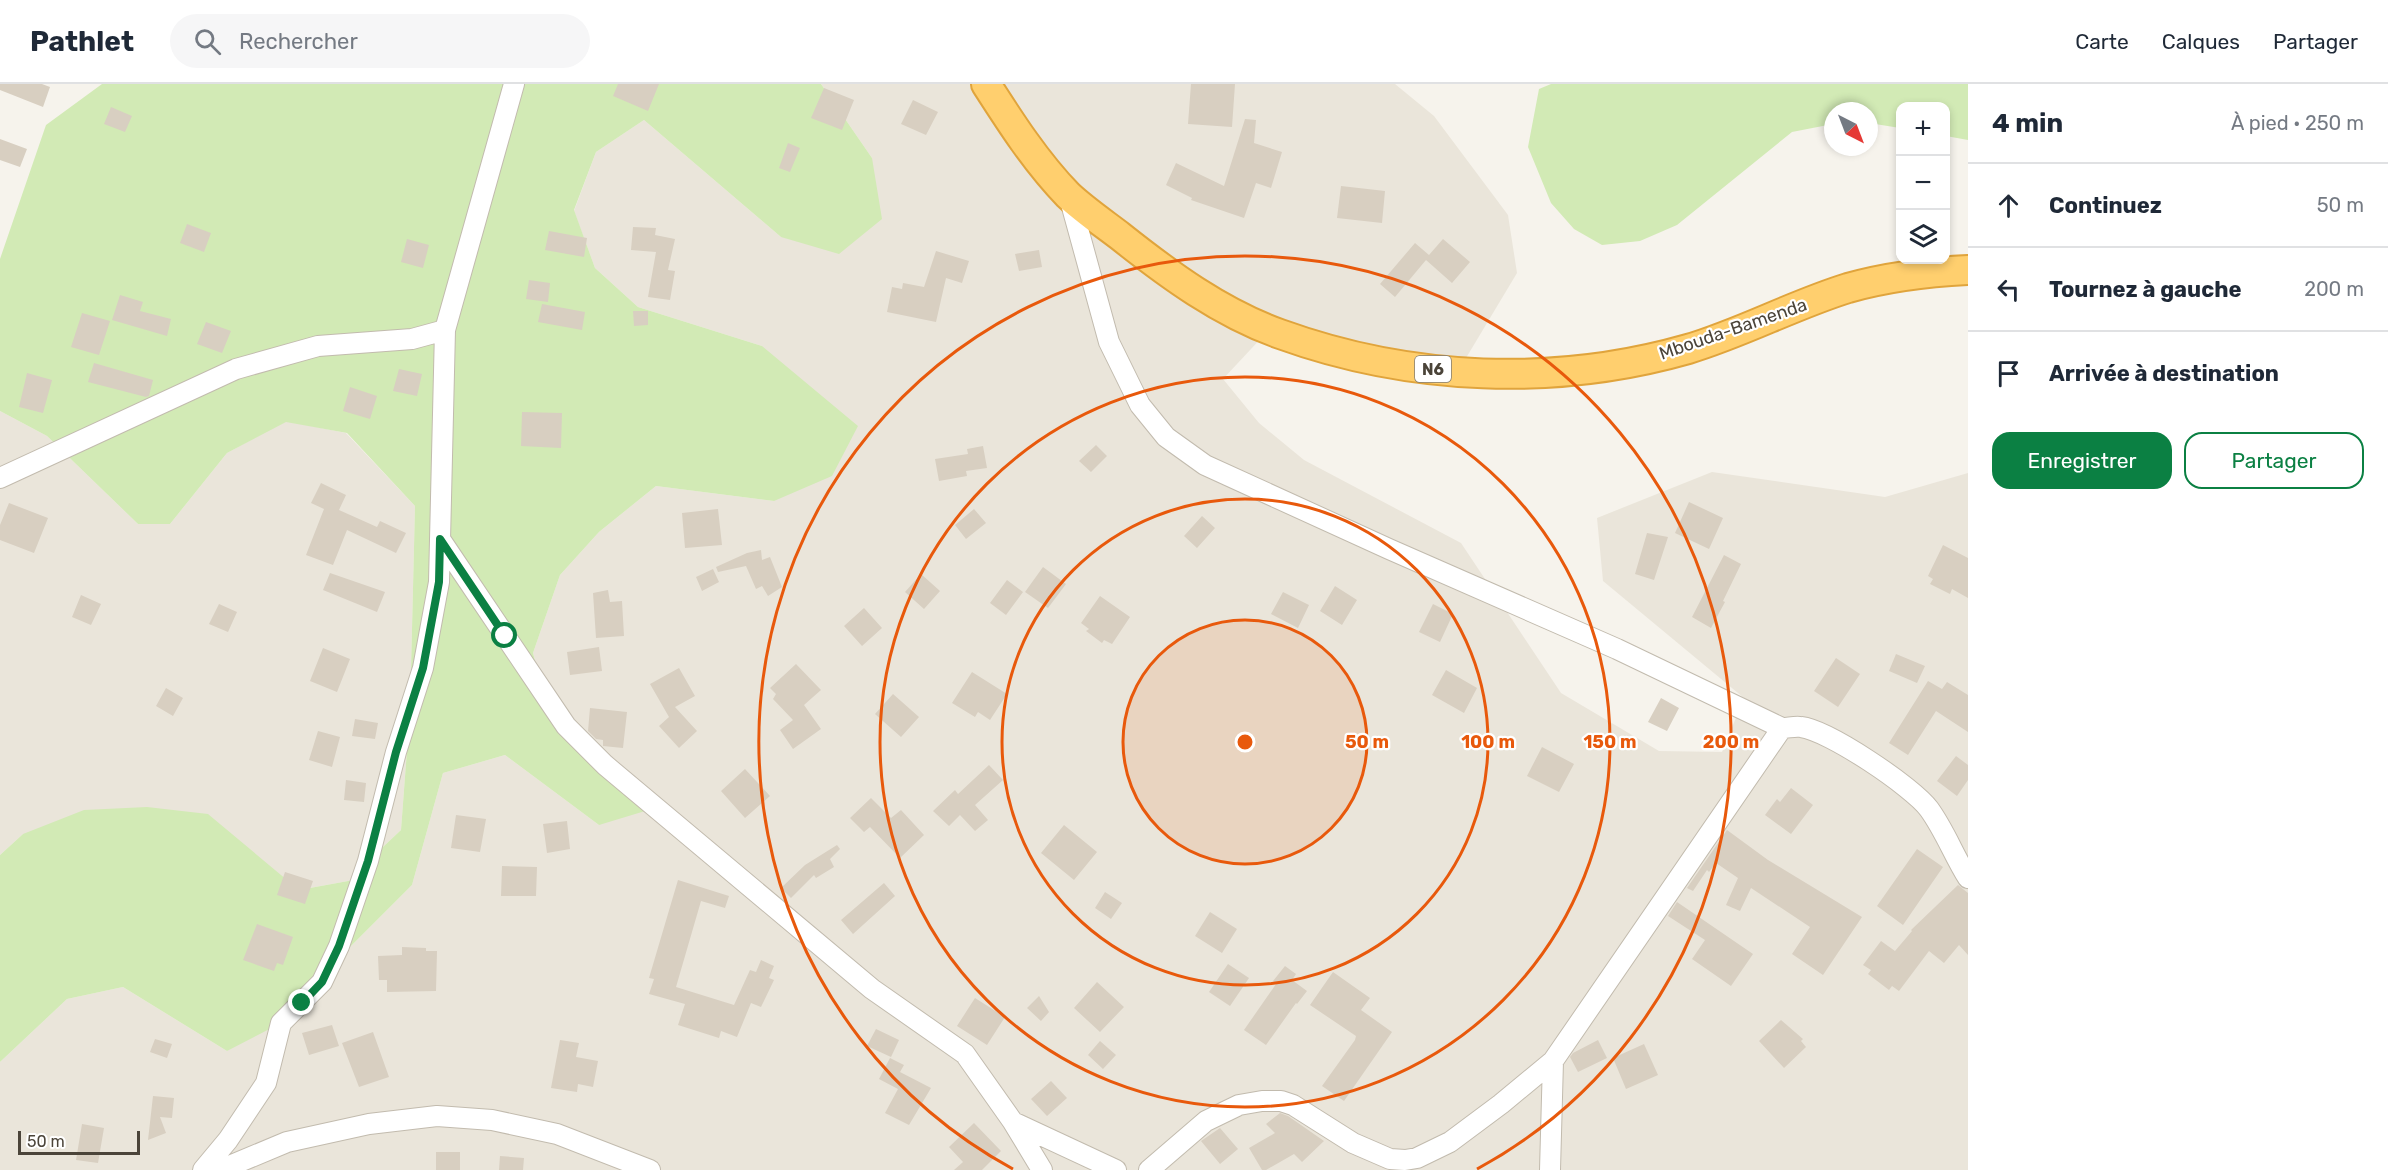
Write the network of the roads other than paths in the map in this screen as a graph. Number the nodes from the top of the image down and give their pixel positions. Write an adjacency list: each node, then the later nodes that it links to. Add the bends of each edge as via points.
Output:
1 (514, 84): 5 (street)
2 (986, 84): 3 (highway, Mbouda-Bamenda / N6, via 1023,142)
3 (1069, 196): 4 (highway, Mbouda-Bamenda / N6, via 1156,265 1219,305 1279,334 1359,357 1457,374 1546,374 1623,364 1690,348 1847,289 1936,271); 8 (street, via 1109,342 1140,405 1166,437 1205,465 1607,644)
4 (1968, 270)
5 (445, 330): 6 (street, via 411,339 318,346 236,369); 7 (street)
6 (0, 478)
7 (440, 539): 11 (street, via 566,726 605,765 872,989 965,1054); 12 (street, via 439,582 423,668 368,861 339,946 322,982 280,1023 266,1083)
8 (1782, 728): 9 (street, via 1802,727 1826,736 1908,788 1928,808); 10 (street)
9 (1968, 878)
10 (1553, 1061): 17 (street, via 1450,1142 1417,1158 1390,1159 1353,1143 1293,1105 1262,1101 1239,1105 1206,1121); 18 (street)
11 (1013, 1122): 15 (street); 16 (street)
12 (203, 1170)
13 (220, 1170): 14 (street, via 287,1142 369,1124 437,1116 492,1120 557,1134)
14 (650, 1170)
15 (1042, 1170)
16 (1116, 1170)
17 (1149, 1170)
18 (1550, 1170)

